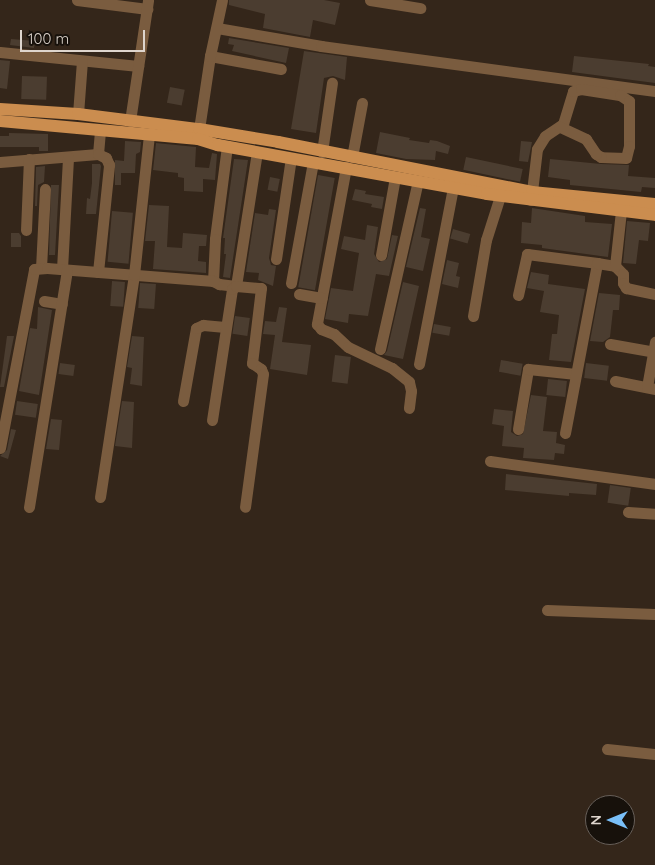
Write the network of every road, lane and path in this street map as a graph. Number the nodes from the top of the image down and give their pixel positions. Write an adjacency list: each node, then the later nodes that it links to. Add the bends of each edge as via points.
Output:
1 (77, 0): 4 (street)
2 (222, 0): 6 (street)
3 (370, 0): 5 (street)
4 (147, 4): 10 (street)
5 (420, 8)
6 (217, 28): 8 (street); 13 (street, via 321,46)
7 (0, 52): 9 (street)
8 (210, 56): 11 (street); 22 (street)
9 (82, 61): 10 (street); 16 (street)
10 (138, 66): 18 (street)
11 (281, 69)
12 (332, 83): 25 (street)
13 (655, 91)
14 (362, 103): 32 (street)
15 (0, 109): 16 (main road)
16 (78, 114): 18 (main road)
17 (0, 121): 20 (main road)
18 (130, 121): 22 (main road)
19 (560, 127): 19 (street, via 586,139 601,157 626,158 629,101 620,95 577,89 571,94); 38 (street, via 545,136 537,150)
20 (100, 130): 21 (main road); 26 (street)
21 (149, 134): 22 (main road); 50 (street)
22 (199, 134): 23 (main road); 25 (main road, via 278,142)
23 (227, 146): 24 (main road); 51 (street)
24 (257, 152): 28 (main road); 53 (street)
25 (322, 152): 32 (main road)
26 (98, 154): 27 (street); 49 (street, via 106,158 109,165)
27 (68, 156): 29 (street); 48 (street)
28 (291, 158): 31 (main road); 44 (street)
29 (29, 159): 30 (street); 42 (street)
30 (0, 162)
31 (312, 162): 32 (main road); 52 (street)
32 (349, 162): 33 (main road); 38 (main road); 57 (street)
33 (395, 177): 34 (main road); 43 (street)
34 (418, 181): 36 (main road); 64 (street)
35 (45, 188): 47 (street)
36 (452, 188): 37 (main road); 65 (street)
37 (500, 196): 38 (main road); 60 (street, via 486,240)
38 (532, 196): 40 (main road)
39 (655, 204): 40 (main road)
40 (622, 206): 41 (main road); 46 (street)
41 (655, 214)
42 (26, 230)
43 (381, 256)
44 (276, 259)
45 (597, 263): 46 (street); 56 (street, via 527,254); 66 (street)
46 (615, 266): 55 (street, via 624,274 626,288)
47 (41, 268): 48 (street); 74 (street, via 34,269 32,273)
48 (64, 270): 49 (street); 59 (street)
49 (98, 272): 50 (street)
50 (134, 275): 51 (street); 77 (street)
51 (213, 281): 53 (street)
52 (291, 283)
53 (236, 286): 61 (street, via 232,289); 79 (street, via 262,290 252,363 262,369 263,374)
54 (299, 294): 57 (street)
55 (655, 294)
56 (518, 295)
57 (322, 298): 70 (street, via 318,327 404,377 411,386)
58 (44, 301): 59 (street)
59 (62, 304): 78 (street)
60 (472, 316)
61 (225, 327): 69 (street, via 203,325 196,328); 71 (street)
62 (610, 344): 63 (street)
63 (654, 348): 68 (street)
64 (380, 349)
65 (419, 364)
66 (576, 374): 72 (street, via 528,370); 73 (street)
67 (616, 381): 68 (street)
68 (651, 388)
69 (184, 401)
70 (409, 408)
71 (212, 420)
72 (518, 429)
73 (565, 433)
74 (0, 448)
75 (490, 461): 76 (street)
76 (655, 484)
77 (100, 497)
78 (29, 507)
79 (245, 507)
80 (628, 512): 81 (street)
81 (655, 514)
82 (547, 610): 83 (street)
83 (655, 614)
84 (607, 749): 85 (street)
85 (655, 754)

